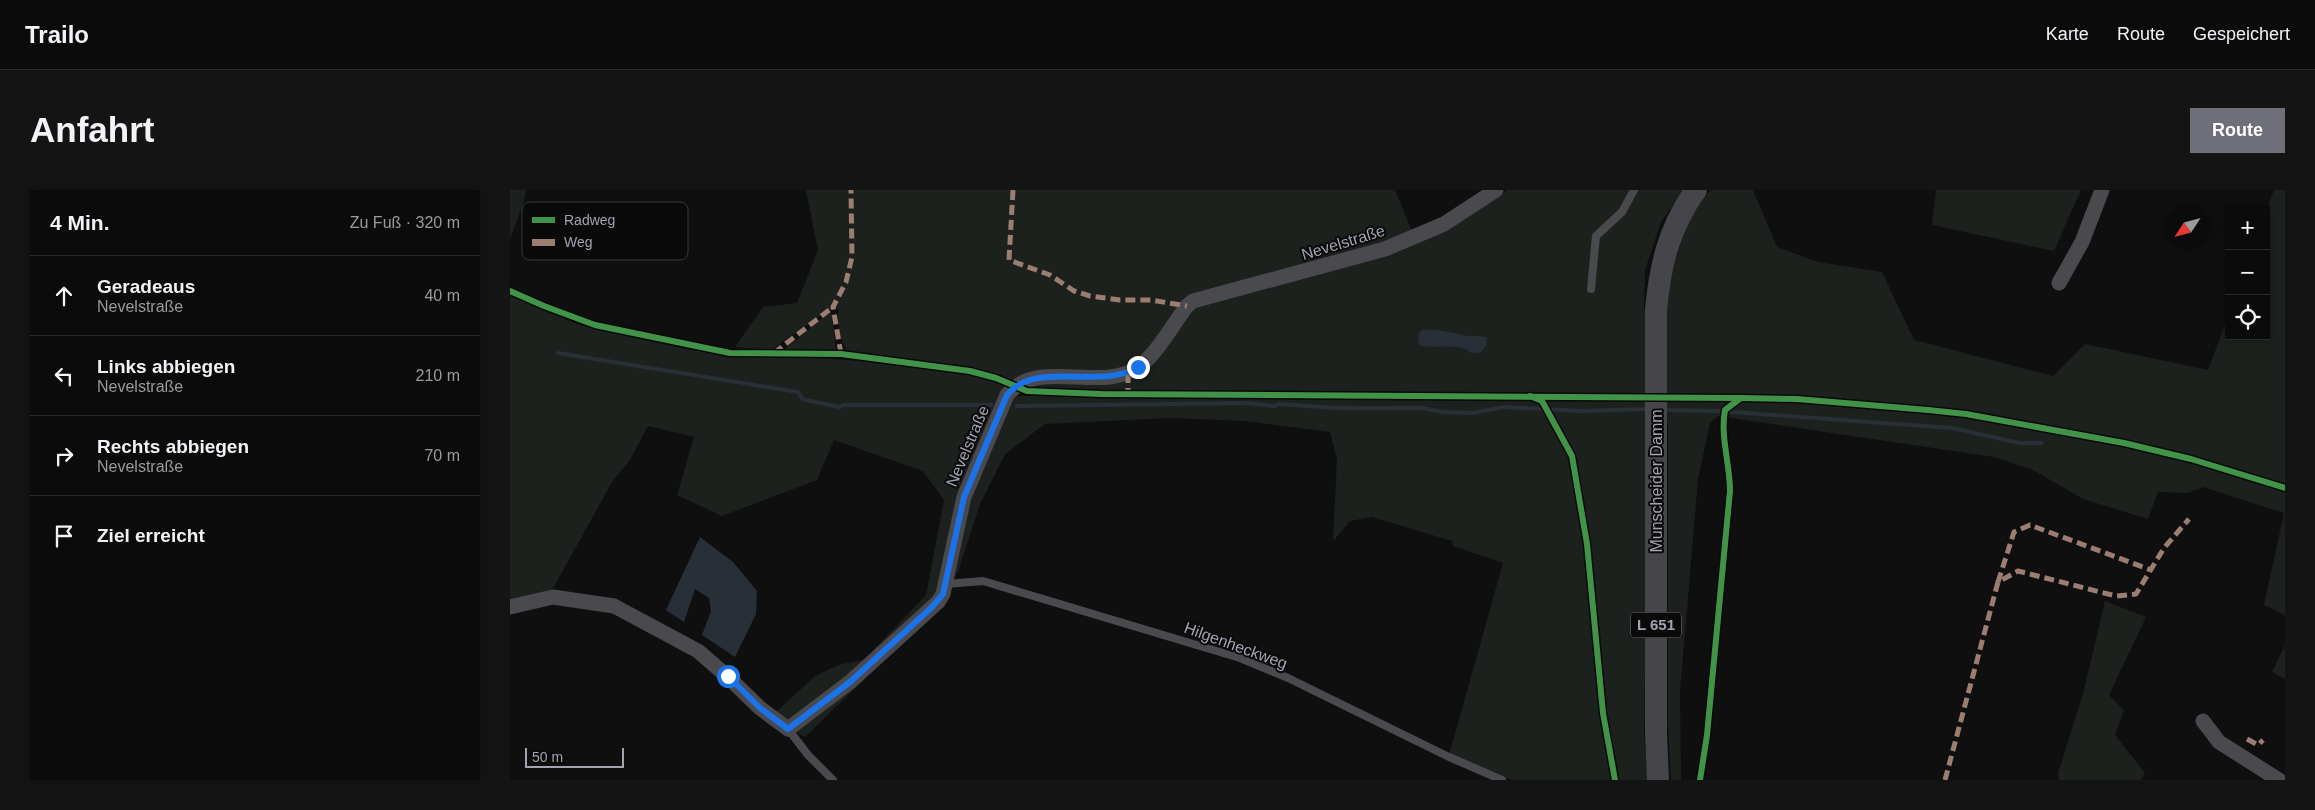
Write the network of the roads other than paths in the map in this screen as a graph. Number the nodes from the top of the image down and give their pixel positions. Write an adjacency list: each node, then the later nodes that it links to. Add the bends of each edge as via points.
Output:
1 (1496, 190): 7 (street, Nevelstraße, via 1444,224 1385,249 1193,300 1148,358 1128,373 1108,378 1033,378 1015,386 1007,395 964,497)
2 (1634, 190): 6 (lane, via 1622,212 1596,236)
3 (1696, 190): 13 (main road, Munscheider Damm / L 651, via 1678,218 1664,254 1656,310)
4 (2102, 190): 5 (street, via 2082,242)
5 (2059, 283)
6 (1591, 289)
7 (946, 584): 10 (street, Nevelstraße, via 938,602 850,682); 12 (lane, Hilgenheckweg, via 983,581 1240,658)
8 (510, 606): 10 (street, via 552,596 614,606 698,652)
9 (2204, 721): 14 (street, via 2219,742)
10 (788, 729): 11 (lane)
11 (833, 780)
12 (1502, 780)
13 (1658, 780)
14 (2279, 780)

